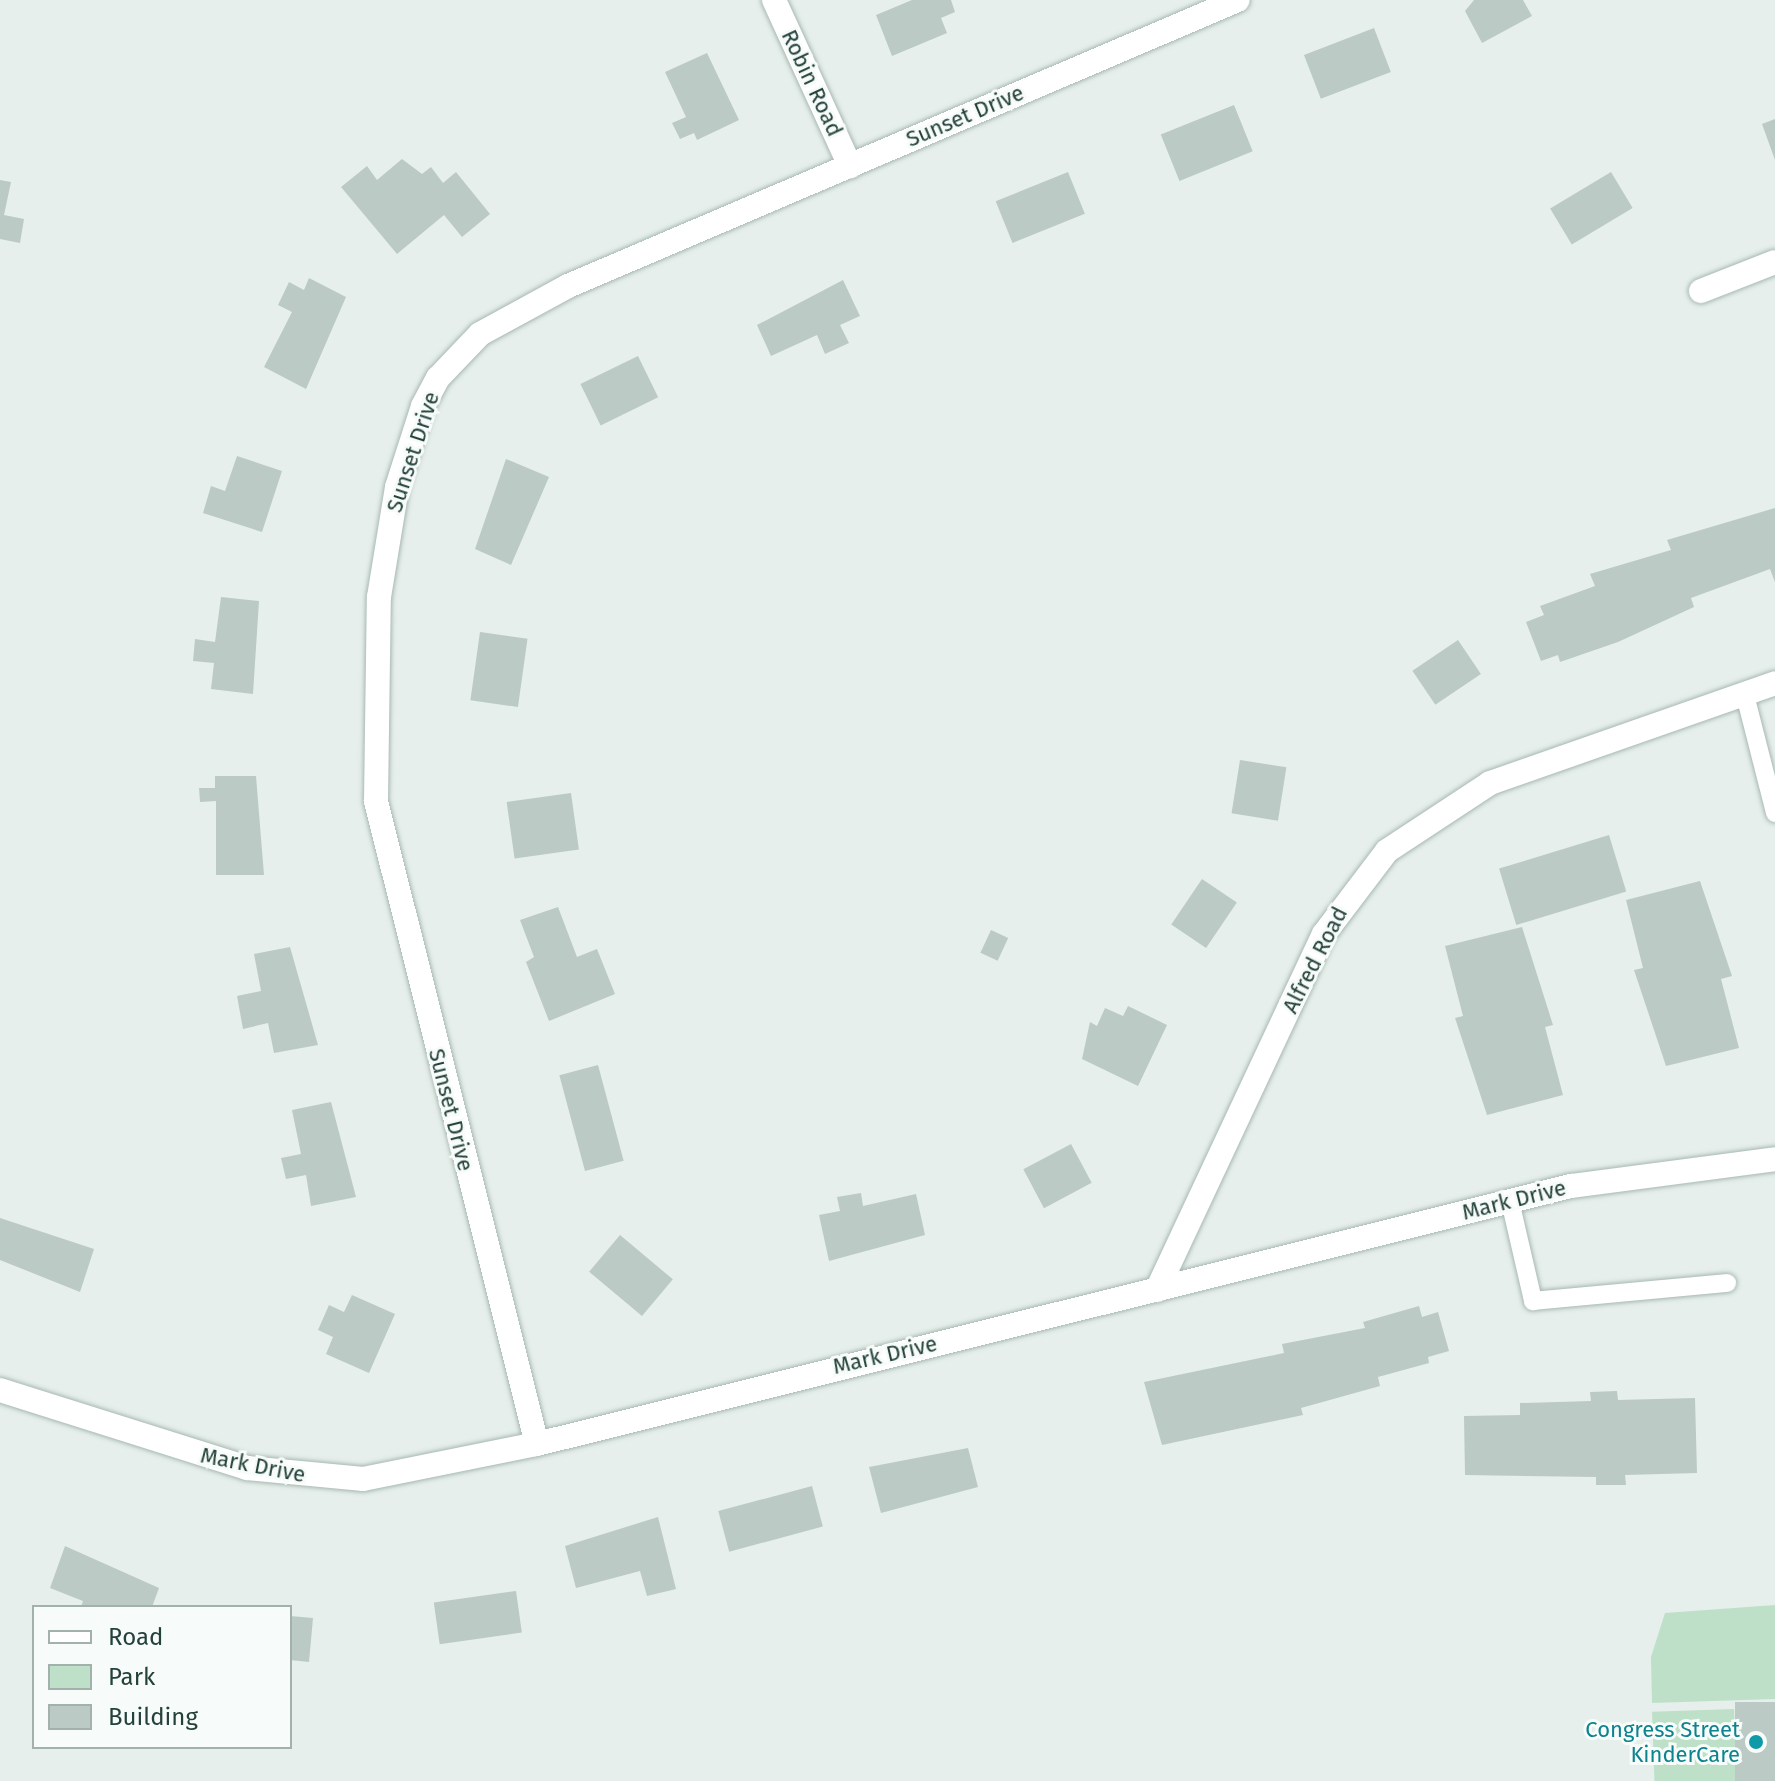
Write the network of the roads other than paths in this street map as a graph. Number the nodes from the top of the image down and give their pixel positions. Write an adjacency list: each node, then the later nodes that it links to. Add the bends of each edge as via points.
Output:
1 (774, 0): 4 (street, Robin Road)
2 (1238, 0): 3 (street, Sunset Drive)
3 (1184, 10): 4 (street, Sunset Drive)
4 (850, 166): 15 (street, Sunset Drive, via 581,280 490,327 438,378 397,487 374,655 380,830)
5 (1775, 262): 6 (street)
6 (1701, 291)
7 (1775, 683): 8 (street, Alfred Road)
8 (1745, 695): 9 (lane); 13 (street, Alfred Road, via 1490,783 1387,851 1324,934)
9 (1774, 803)
10 (1775, 1159): 11 (street, Mark Drive, via 1634,1174)
11 (1510, 1201): 12 (lane, via 1533,1301); 13 (street, Mark Drive)
12 (1727, 1283)
13 (1157, 1290): 15 (street, Mark Drive)
14 (0, 1390): 15 (street, Mark Drive, via 200,1457 292,1476 363,1479)
15 (537, 1444)

